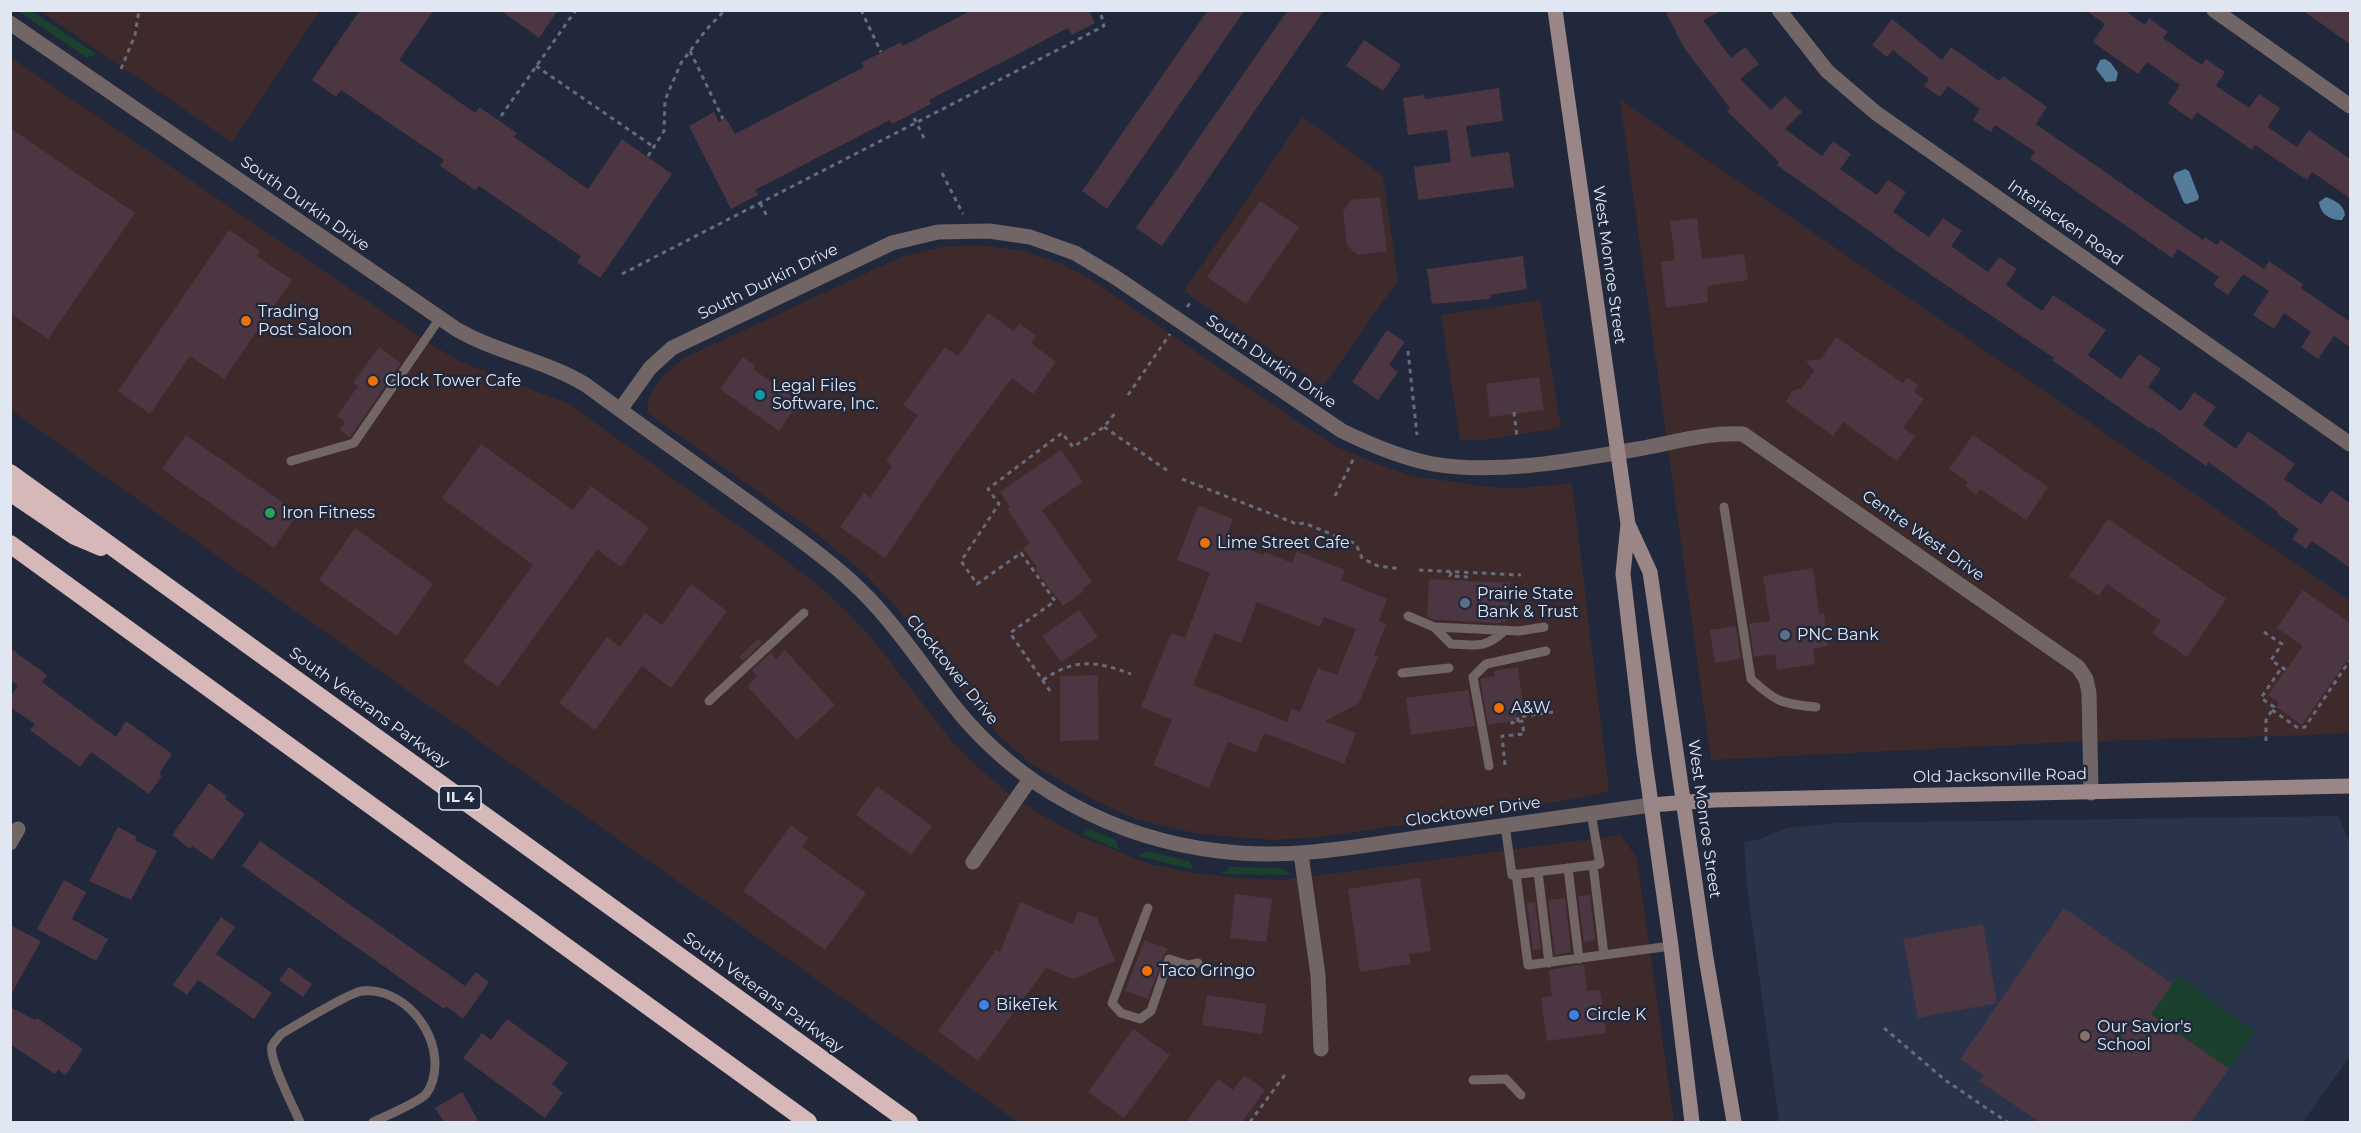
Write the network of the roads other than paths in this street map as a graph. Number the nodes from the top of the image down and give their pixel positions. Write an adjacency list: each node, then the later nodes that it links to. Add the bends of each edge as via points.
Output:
1 (1555, 10): 9 (street, West Monroe Street)
2 (1779, 10): 8 (street, Interlacken Road, via 1827,71 1876,113)
3 (2214, 10): 5 (street)
4 (10, 23): 6 (street, South Durkin Drive)
5 (2350, 106)
6 (440, 318): 7 (street, South Durkin Drive, via 485,344 568,374); 10 (lane, via 354,443)
7 (620, 410): 9 (street, South Durkin Drive, via 650,368 672,348 892,243 938,232 977,231 1030,237 1075,253 1342,432 1383,449 1432,464 1475,468 1521,466); 28 (street, Clocktower Drive, via 852,582 890,620 954,707 999,754)
8 (2350, 444)
9 (1619, 452): 14 (street, West Monroe Street); 30 (street, Centre West Drive, via 1743,434 2062,654 2086,680 2091,715)
10 (291, 461)
11 (10, 472): 16 (highway, South Veterans Parkway / IL 4)
12 (10, 492): 16 (highway, via 75,536)
13 (1724, 507): 26 (lane, via 1751,680 1787,705)
14 (1628, 524): 31 (street, West Monroe Street, via 1650,572); 32 (street, West Monroe Street, via 1623,574)
15 (10, 544): 54 (highway)
16 (130, 559): 55 (highway, South Veterans Parkway / IL 4)
17 (804, 613): 25 (lane)
18 (1408, 616): 19 (lane)
19 (1434, 627): 21 (lane); 21 (lane, via 1451,644 1484,646)
20 (1544, 627): 21 (lane)
21 (1505, 630)
22 (1546, 651): 27 (lane, via 1486,664 1473,677)
23 (1449, 668): 24 (lane)
24 (1402, 674)
25 (709, 701)
26 (1816, 707)
27 (1489, 766)
28 (1030, 779): 37 (street, Clocktower Drive, via 1099,819 1152,838 1222,852); 38 (street)
29 (2350, 786): 30 (street, Old Jacksonville Road)
30 (2091, 793): 31 (street, Old Jacksonville Road)
31 (1683, 802): 32 (street, Old Jacksonville Road); 57 (street, West Monroe Street)
32 (1651, 805): 33 (street, Clocktower Drive); 44 (street, West Monroe Street)
33 (1592, 813): 34 (street, Clocktower Drive); 39 (lane, via 1600,864)
34 (1505, 825): 37 (street, Clocktower Drive); 42 (lane, via 1512,875)
35 (18, 829): 36 (street)
36 (10, 843)
37 (1301, 854): 49 (street, via 1318,975)
38 (973, 862)
39 (1593, 865): 40 (lane); 45 (lane)
40 (1568, 868): 41 (lane); 46 (lane)
41 (1538, 872): 42 (lane); 48 (lane)
42 (1516, 874): 48 (lane, via 1528,965)
43 (1148, 908): 47 (lane, via 1112,1003 1121,1013 1140,1019 1150,1011 1169,959 1188,965)
44 (1671, 946): 45 (lane); 56 (street, West Monroe Street)
45 (1605, 955): 46 (lane)
46 (1579, 959): 48 (lane)
47 (1198, 963)
48 (1550, 963)
49 (1322, 1049)
50 (1473, 1080): 51 (lane, via 1506,1079)
51 (1521, 1095)
52 (300, 1122): 53 (lane, via 276,1068 272,1045 281,1034 359,991 387,994 414,1012 435,1052 435,1075 425,1095)
53 (373, 1122)
54 (808, 1122)
55 (909, 1122)
56 (1692, 1122)
57 (1734, 1122)

